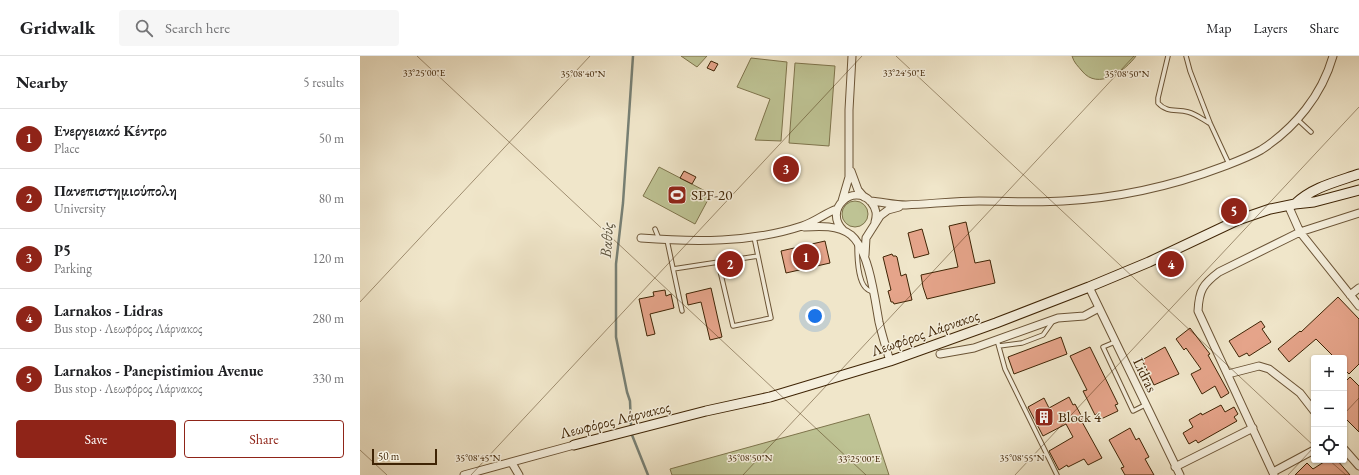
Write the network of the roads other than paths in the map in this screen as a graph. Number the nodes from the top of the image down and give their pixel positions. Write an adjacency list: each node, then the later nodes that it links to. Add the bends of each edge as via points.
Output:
1 (852, 56): 8 (street)
2 (1168, 56): 6 (lane, via 1158,103 1166,110 1195,114)
3 (1186, 56): 6 (lane)
4 (1333, 56): 5 (street, via 1324,81)
5 (1297, 119): 7 (lane); 9 (street, via 1259,151)
6 (1210, 123): 9 (lane)
7 (1311, 132)
8 (849, 159): 12 (street, via 853,180); 13 (street, via 849,177)
9 (1229, 164): 15 (street, via 1177,181 1103,197 1038,202 972,201)
10 (1359, 174): 14 (main road, Λεωφόρος Λάρνακος, via 1315,190)
11 (1359, 190): 14 (main road, Λεωφόρος Λάρνακος, via 1314,202)
12 (867, 199): 13 (street, via 853,195); 15 (street, via 886,204); 18 (street, via 876,211)
13 (842, 201): 16 (street)
14 (1292, 204): 21 (street); 32 (main road, Λεωφόρος Λάρνακος, via 1238,220)
15 (908, 205): 18 (street, via 888,210)
16 (837, 208): 19 (street); 22 (street, via 837,221)
17 (1359, 213): 21 (street)
18 (874, 225): 22 (street, via 862,235); 30 (street, via 866,238)
19 (796, 228): 22 (street, via 829,227); 23 (street)
20 (655, 229): 25 (lane)
21 (1300, 232): 35 (street); 44 (street, via 1219,272 1201,289 1198,311)
22 (847, 233): 27 (street)
23 (754, 237): 26 (street); 28 (lane)
24 (641, 238): 25 (street)
25 (659, 240): 26 (street)
26 (667, 240): 31 (lane)
27 (857, 243): 30 (street); 34 (lane, via 860,274 864,286)
28 (758, 256): 29 (lane); 29 (lane, via 771,318 733,326)
29 (718, 262): 31 (lane)
30 (867, 266): 34 (street)
31 (673, 270): 38 (lane)
32 (1089, 287): 37 (street, Lidras); 43 (main road, Λεωφόρος Λάρνακος)
33 (1359, 288): 35 (street)
34 (873, 292): 43 (street)
35 (1350, 294): 36 (street)
36 (1359, 306)
37 (1099, 308): 39 (street, via 1084,316); 40 (street, Lidras)
38 (682, 311)
39 (1054, 320): 41 (street); 41 (lane, via 1043,335 1022,343)
40 (1115, 342): 45 (street, Lidras); 45 (lane, via 1103,347 1133,411)
41 (998, 343): 42 (street); 57 (lane, via 1006,369)
42 (940, 354)
43 (890, 361): 48 (main road, Λεωφόρος Λάρνακος, via 770,397)
44 (1228, 374): 46 (street, via 1259,366 1269,369 1300,393); 47 (street)
45 (1145, 405): 53 (street, Lidras)
46 (1311, 407)
47 (1253, 428): 53 (street); 54 (street)
48 (574, 445): 51 (street, Λεωφόρος Λάρνακος)
49 (1311, 452): 54 (street)
50 (1347, 452): 52 (street)
51 (512, 463): 55 (street, Λεωφόρος Λάρνακος); 56 (street)
52 (1359, 466)
53 (1175, 467): 58 (street, Lidras)
54 (1274, 474)
55 (464, 475)
56 (518, 475)
57 (1057, 475)
58 (1180, 475)

